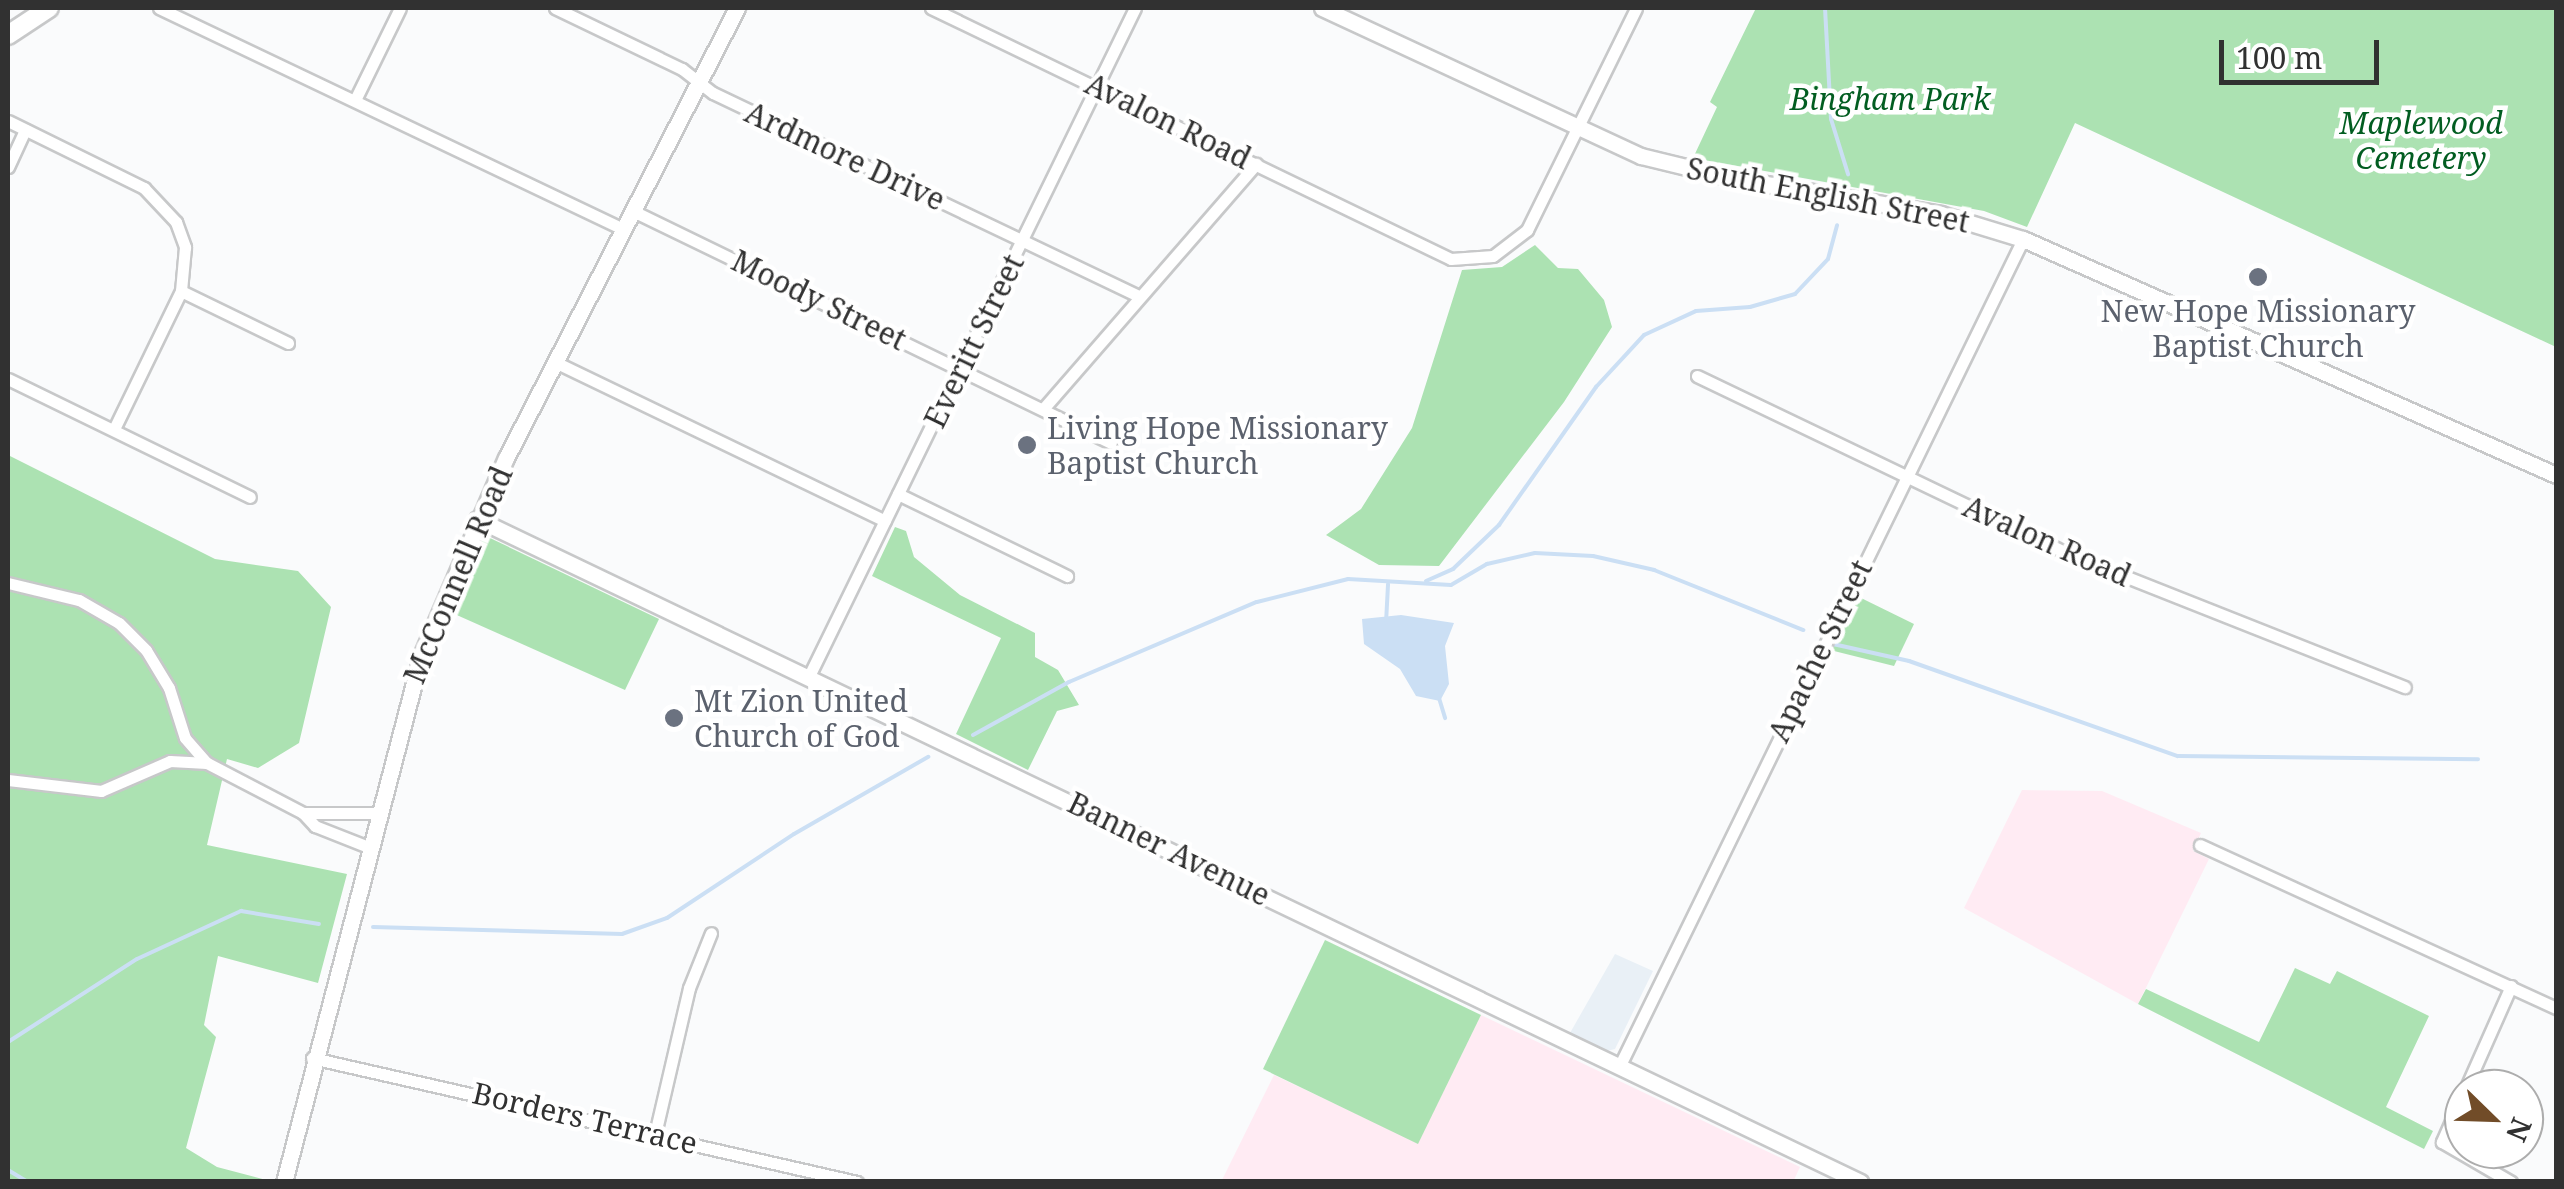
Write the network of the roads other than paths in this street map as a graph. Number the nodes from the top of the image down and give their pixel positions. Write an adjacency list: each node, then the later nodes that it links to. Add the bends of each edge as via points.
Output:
1 (35, 8): 11 (main road)
2 (49, 8): 11 (main road)
3 (158, 8): 14 (street)
4 (400, 8): 14 (street)
5 (555, 8): 12 (street, Ardmore Drive)
6 (737, 8): 12 (street, McConnell Road)
7 (930, 8): 13 (street, Avalon Road)
8 (1135, 8): 13 (street, Everitt Street)
9 (1322, 8): 16 (street, South English Street)
10 (1632, 9): 16 (street, Avalon Road)
11 (8, 35)
12 (699, 82): 20 (street, McConnell Road); 23 (street, Ardmore Drive)
13 (1097, 87): 18 (street, Avalon Road); 23 (street, Everitt Street)
14 (356, 100): 21 (street)
15 (8, 121): 17 (street)
16 (1576, 128): 18 (street, Avalon Road, via 1527,230 1492,256 1451,258); 22 (street, South English Street, via 1683,168 1941,214)
17 (25, 130): 19 (street); 24 (street, via 162,201 185,247)
18 (1256, 164): 25 (street)
19 (8, 167)
20 (633, 211): 21 (street, McConnell Road); 28 (street, Moody Street)
21 (623, 229): 27 (street, McConnell Road)
22 (2023, 239): 34 (street, South English Street); 35 (street, Apache Street)
23 (1023, 241): 25 (street, Ardmore Drive); 28 (street, Everitt Street)
24 (181, 291): 26 (street); 32 (street)
25 (1139, 296): 31 (street)
26 (288, 343)
27 (555, 362): 38 (street, McConnell Road); 39 (street)
28 (961, 368): 31 (street, Moody Street); 36 (street, Everitt Street)
29 (1697, 376): 35 (street, Avalon Road)
30 (8, 379): 32 (street)
31 (1043, 409): 33 (street, Moody Street)
32 (116, 427): 37 (street)
33 (1112, 443)
34 (2556, 475)
35 (1906, 478): 43 (street, Avalon Road, via 2072,555); 54 (street, Apache Street)
36 (898, 494): 39 (street, Everitt Street); 40 (street)
37 (250, 497)
38 (477, 519): 42 (street, Banner Avenue); 47 (street, McConnell Road, via 420,656)
39 (885, 522): 42 (street, Everitt Street)
40 (1067, 576)
41 (8, 583): 44 (street, via 79,600 119,623 170,688 185,738)
42 (810, 674): 54 (street, Banner Avenue)
43 (2405, 687)
44 (207, 763): 45 (street, via 170,761 101,791); 46 (street)
45 (8, 780)
46 (304, 812): 47 (street); 49 (street, via 315,826)
47 (376, 813): 49 (street, McConnell Road)
48 (2200, 844): 51 (street)
49 (368, 848): 53 (street, McConnell Road)
50 (712, 933): 55 (street, via 689,988)
51 (2511, 986): 52 (street); 59 (street, via 2442,1142)
52 (2556, 1008)
53 (312, 1058): 55 (street, Borders Terrace); 56 (street, McConnell Road)
54 (1620, 1065): 58 (street, Banner Avenue)
55 (654, 1134): 57 (street, Borders Terrace)
56 (284, 1182)
57 (857, 1182)
58 (1860, 1182)
59 (2511, 1182)

